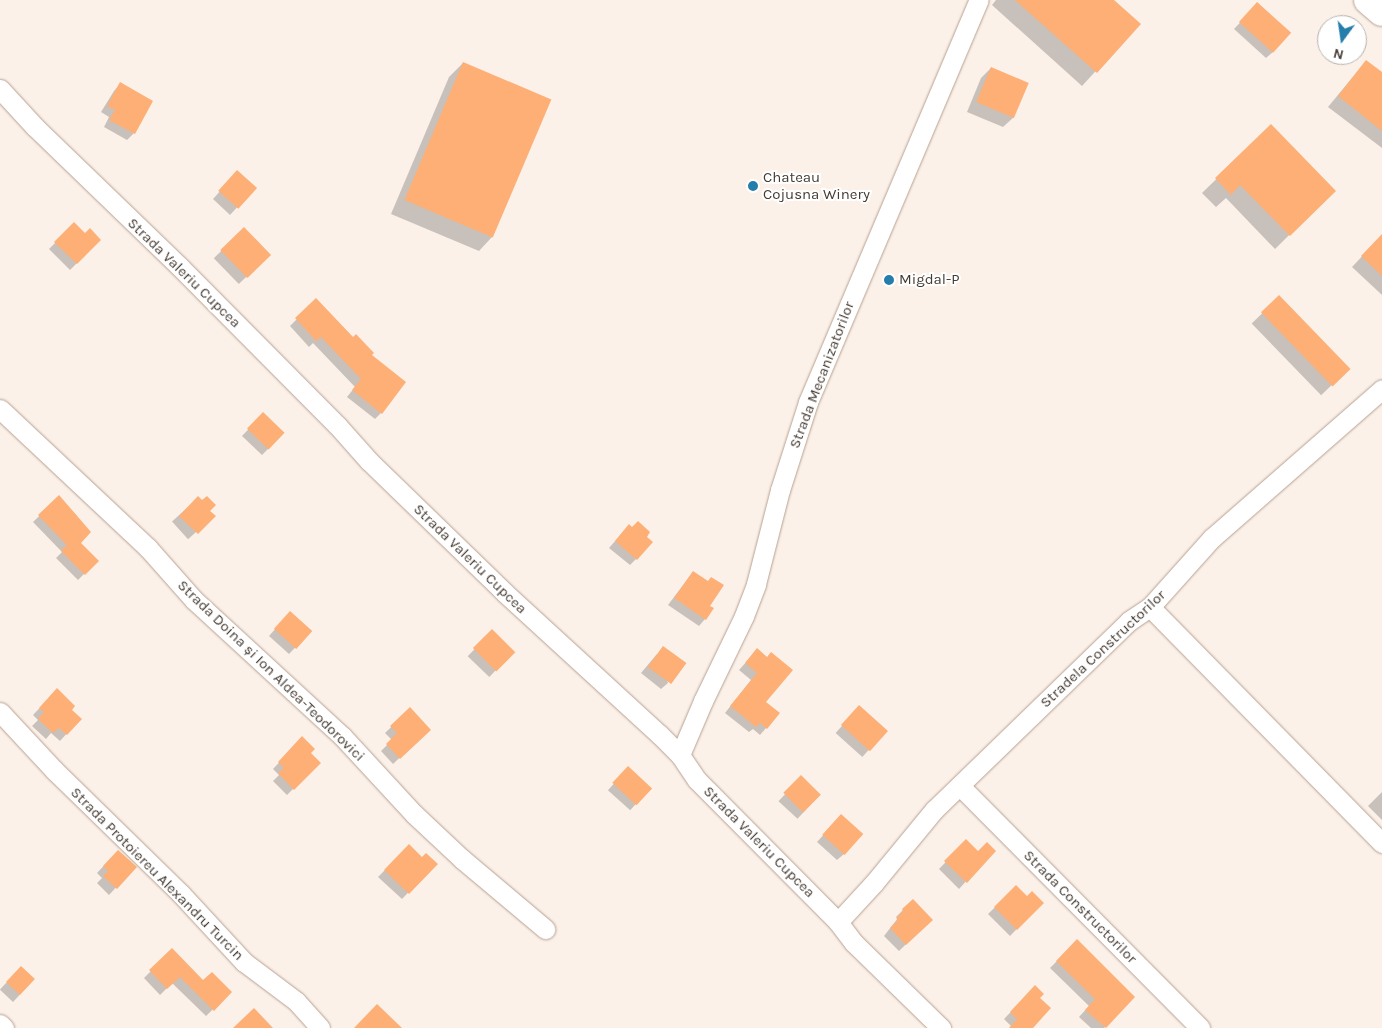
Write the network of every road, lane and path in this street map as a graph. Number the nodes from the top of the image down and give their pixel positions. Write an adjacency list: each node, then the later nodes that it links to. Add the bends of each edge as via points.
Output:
1 (979, 0): 9 (street, Strada Mecanizatorilor, via 808,402 780,490 756,584)
2 (1368, 0): 3 (street)
3 (1382, 12)
4 (0, 89): 9 (street, Strada Valeriu Cupcea, via 337,425 376,468)
5 (1382, 389): 7 (street, Stradela Constructorilor, via 1212,538)
6 (0, 409): 13 (street, Strada Doina și Ion Aldea-Teodorovici, via 148,548 194,600 336,729 414,814)
7 (1150, 607): 10 (street, Stradela Constructorilor, via 1122,626); 11 (street)
8 (0, 712): 16 (street, Strada Protoiereu Alexandru Turcin, via 244,962 296,1001)
9 (680, 756): 12 (street, Strada Valeriu Cupcea, via 697,780)
10 (960, 786): 12 (street, Stradela Constructorilor, via 934,810); 18 (street, Strada Constructorilor)
11 (1382, 843)
12 (838, 922): 17 (street, Strada Valeriu Cupcea, via 854,943)
13 (545, 929)
14 (0, 1024): 15 (street)
15 (4, 1028)
16 (320, 1028)
17 (941, 1028)
18 (1200, 1028)

